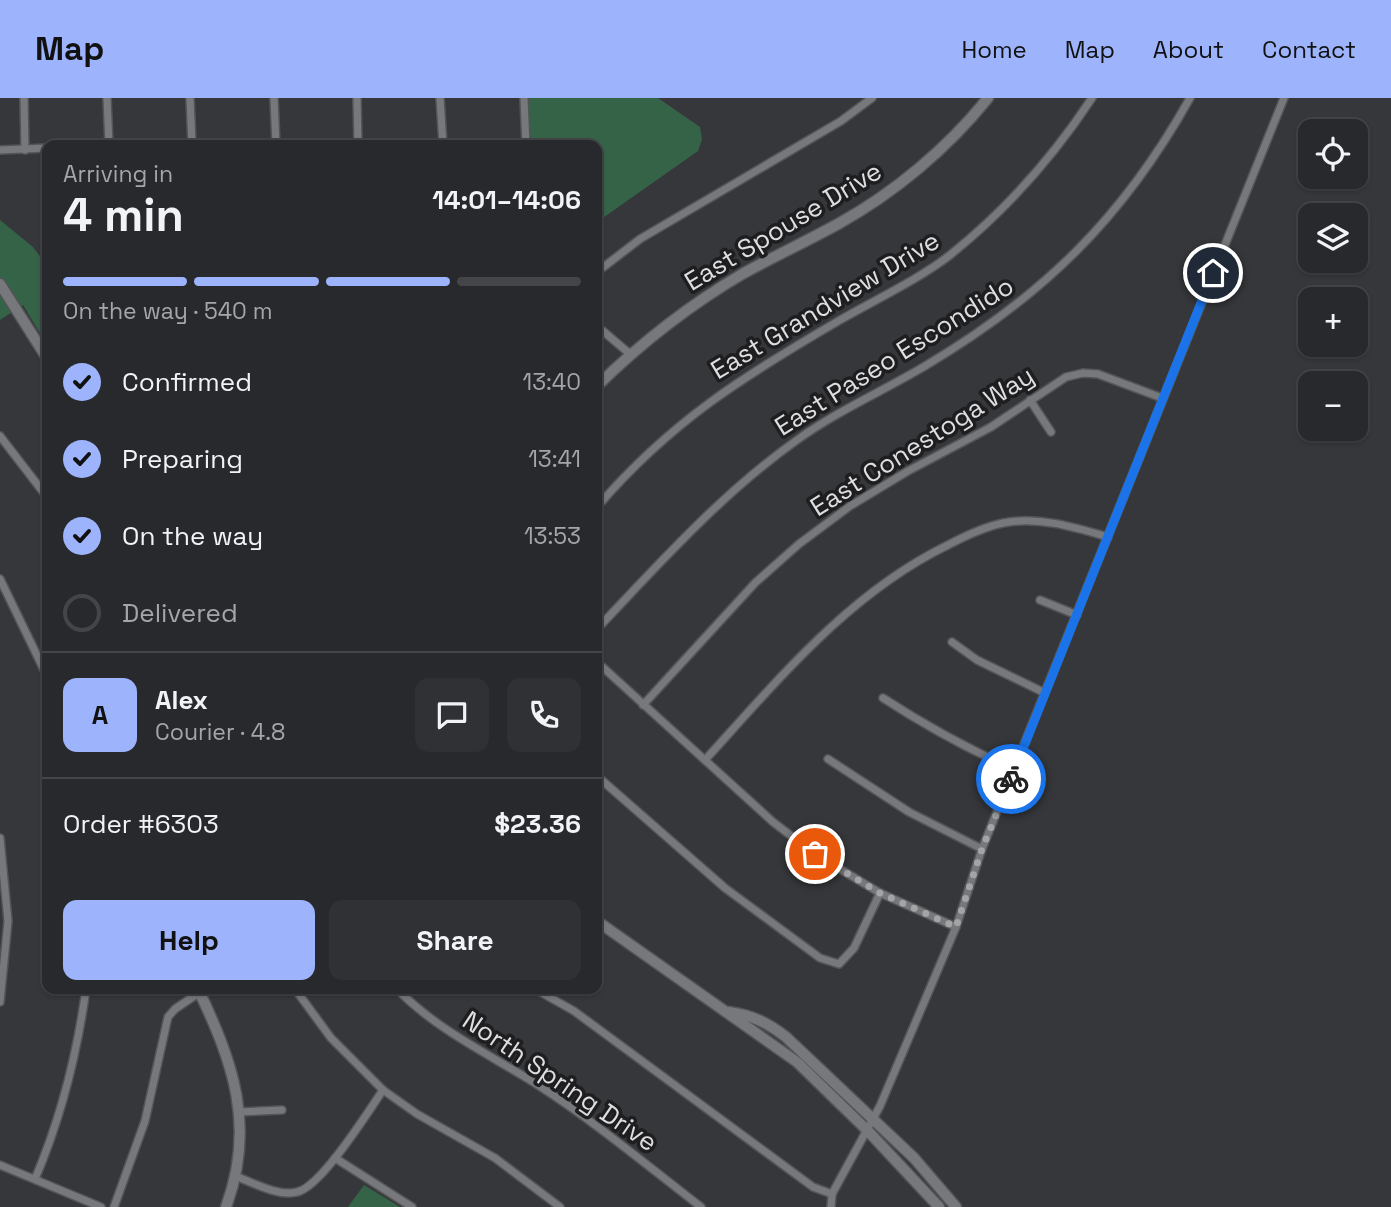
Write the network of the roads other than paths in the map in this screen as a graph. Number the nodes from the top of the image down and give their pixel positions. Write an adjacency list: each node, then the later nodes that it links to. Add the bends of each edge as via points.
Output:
1 (24, 98): 21 (street)
2 (107, 98): 13 (street)
3 (190, 98): 14 (street)
4 (274, 98): 15 (street)
5 (357, 98): 16 (street)
6 (440, 98): 17 (street)
7 (524, 98): 18 (street)
8 (872, 98): 22 (street, via 841,121 640,239)
9 (988, 98): 26 (main road, East Spouse Drive, via 900,182 839,223 742,274)
10 (1092, 98): 33 (street, East Grandview Drive, via 1014,197 948,257 749,373 660,440)
11 (1190, 98): 38 (street, East Paseo Escondido, via 1119,206 1031,295 981,332 798,439 737,485)
12 (1284, 98): 28 (street)
13 (109, 140)
14 (192, 140)
15 (276, 140)
16 (358, 140)
17 (443, 140)
18 (526, 140)
19 (42, 148): 21 (street)
20 (0, 150): 21 (street)
21 (25, 150)
22 (602, 268)
23 (0, 284): 25 (main road)
24 (602, 330): 26 (street)
25 (42, 350)
26 (630, 354): 27 (main road, East Spouse Drive)
27 (602, 381)
28 (1162, 398): 29 (street, East Conestoga Way, via 1115,378 1083,373 1066,377); 34 (street)
29 (1030, 400): 30 (street); 44 (street, East Conestoga Way, via 992,427 850,506 799,544 755,583)
30 (1051, 432)
31 (0, 436): 32 (street)
32 (42, 491)
33 (602, 501)
34 (1108, 537): 37 (street); 46 (street, via 1038,521 1003,523 934,551 895,574 807,649)
35 (0, 579): 40 (street)
36 (1040, 600): 37 (street)
37 (1077, 615): 42 (street)
38 (602, 624)
39 (952, 642): 42 (street, via 976,660)
40 (42, 666)
41 (602, 667): 44 (street)
42 (1045, 693): 47 (street)
43 (883, 698): 47 (street, via 937,733)
44 (643, 705): 46 (street)
45 (828, 759): 50 (street, via 909,812)
46 (705, 760): 51 (street, via 773,822)
47 (1015, 770): 50 (street)
48 (602, 780): 51 (street, via 725,888 820,958 839,964 854,948)
49 (0, 838): 60 (street, via 8,921)
50 (982, 849): 53 (street)
51 (880, 893): 53 (street)
52 (602, 924): 61 (main road)
53 (956, 927): 65 (street)
54 (85, 994): 70 (street, via 53,1137)
55 (194, 994): 73 (street, via 168,1017 145,1121)
56 (201, 994): 64 (main road, via 232,1067)
57 (299, 994): 62 (street, via 331,1038)
58 (402, 994): 77 (street, North Spring Drive, via 456,1038 538,1086)
59 (543, 994): 71 (street, via 574,1011 813,1187)
60 (0, 1002)
61 (729, 1013): 65 (main road, via 744,1014 773,1027); 66 (main road, via 797,1062)
62 (383, 1090): 67 (street); 76 (street, via 495,1158)
63 (282, 1110): 64 (street)
64 (239, 1112): 69 (main road)
65 (874, 1119): 66 (street); 80 (main road)
66 (868, 1131): 71 (street); 79 (main road)
67 (335, 1158): 69 (street, via 307,1188 296,1192); 75 (street)
68 (0, 1165): 70 (street)
69 (235, 1176): 74 (main road)
70 (35, 1179): 72 (street)
71 (832, 1194): 78 (street)
72 (101, 1207)
73 (114, 1207)
74 (226, 1207)
75 (411, 1207)
76 (561, 1207)
77 (701, 1207)
78 (831, 1207)
79 (939, 1207)
80 (956, 1207)

